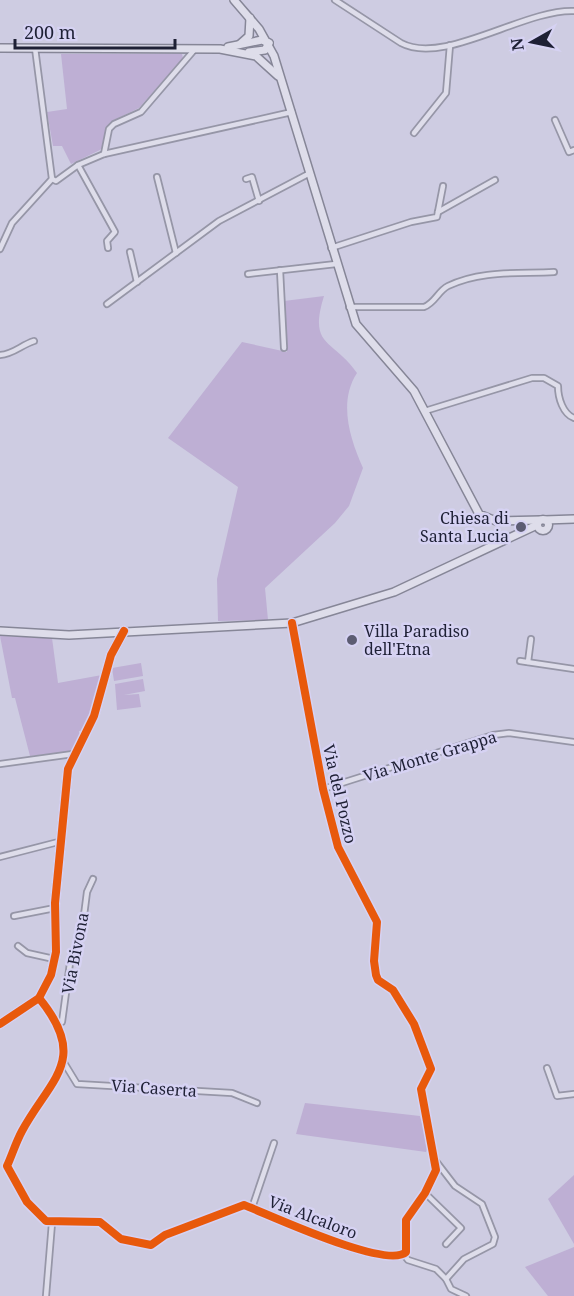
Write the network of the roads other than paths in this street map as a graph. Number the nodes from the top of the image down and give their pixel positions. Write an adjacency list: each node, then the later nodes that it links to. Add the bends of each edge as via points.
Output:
1 (234, 0): 4 (main road)
2 (334, 0): 6 (street, via 406,46)
3 (574, 11): 6 (street, via 543,14)
4 (250, 18): 5 (main road); 7 (main road, via 249,36)
5 (269, 43): 7 (main road, via 262,40); 12 (main road, via 262,51); 13 (main road)
6 (450, 45): 16 (street, via 446,93)
7 (239, 46): 11 (main road)
8 (0, 48): 9 (main road)
9 (35, 48): 10 (main road); 22 (street)
10 (195, 49): 11 (main road); 18 (street, via 141,112 109,129)
11 (220, 49): 12 (main road)
12 (247, 52): 13 (main road, via 265,62)
13 (283, 83): 14 (main road)
14 (292, 112): 18 (street); 20 (main road)
15 (555, 120): 17 (street, via 569,152)
16 (414, 133)
17 (574, 150)
18 (104, 154): 19 (street)
19 (78, 165): 22 (street, via 56,181); 28 (street, via 114,232 107,241)
20 (310, 173): 26 (street); 29 (main road)
21 (157, 177): 32 (street)
22 (52, 179): 30 (street, via 12,223)
23 (246, 179): 26 (street, via 252,177)
24 (495, 180): 27 (street)
25 (443, 186): 27 (street)
26 (259, 201): 32 (street, via 219,221)
27 (438, 212): 29 (street, via 436,217)
28 (108, 248)
29 (331, 248): 33 (main road)
30 (0, 249)
31 (130, 252): 37 (street)
32 (176, 253): 37 (street)
33 (336, 264): 34 (street); 39 (main road)
34 (280, 270): 36 (street); 41 (street)
35 (554, 272): 39 (street, via 479,275 444,288 424,307)
36 (248, 274)
37 (137, 282): 38 (street)
38 (107, 304)
39 (349, 306): 43 (main road, via 356,324 409,383)
40 (34, 341): 42 (street)
41 (284, 348)
42 (0, 356)
43 (425, 411): 44 (street, via 532,378 544,378 558,386 559,399); 46 (main road, via 479,514 495,521 525,520)
44 (574, 418)
45 (574, 519): 46 (main road)
46 (541, 525): 47 (main road, via 394,592)
47 (292, 622): 49 (main road); 57 (street, Via del Pozzo)
48 (0, 631): 49 (main road, via 69,635)
49 (124, 632): 55 (main road, via 111,655 94,716)
50 (531, 639): 52 (street)
51 (520, 661): 52 (street)
52 (528, 662): 53 (street)
53 (574, 669)
54 (574, 742): 57 (street, Via Monte Grappa, via 493,735)
55 (73, 754): 56 (street); 58 (main road, via 66,781)
56 (0, 764)
57 (323, 789): 73 (street, Via del Pozzo, via 338,847 378,922 376,975 393,990 414,1024 429,1063 430,1074 421,1089)
58 (62, 841): 59 (street); 61 (main road)
59 (0, 857)
60 (93, 879): 67 (street, Via Bivona, via 87,892 82,931 70,963 62,1022)
61 (55, 908): 62 (street); 64 (main road)
62 (14, 916)
63 (18, 946): 64 (street, via 27,953)
64 (54, 959): 65 (main road)
65 (39, 998): 66 (main road); 67 (street)
66 (0, 1024)
67 (56, 1024): 68 (street, via 62,1039)
68 (63, 1061): 71 (street, Via Caserta, via 77,1084 232,1093); 76 (street, via 53,1086 22,1131 8,1170 33,1210)
69 (547, 1068): 70 (street, via 557,1096)
70 (574, 1094)
71 (257, 1103)
72 (274, 1143): 75 (street)
73 (435, 1160): 74 (street, Via del Pozzo, via 434,1176); 79 (street, via 455,1186 483,1204 495,1237 493,1244 464,1259)
74 (425, 1193): 77 (street, via 461,1228); 78 (street, Via del Pozzo, via 406,1220)
75 (252, 1208): 76 (street, Via Alcaloro, via 244,1205 201,1220 151,1245 121,1239 100,1222); 78 (street, Via Alcaloro, via 335,1242 380,1255)
76 (52, 1223): 80 (street)
77 (446, 1244)
78 (404, 1255): 79 (street, via 436,1269)
79 (446, 1279): 81 (street, via 451,1289)
80 (46, 1296)
81 (466, 1296)

